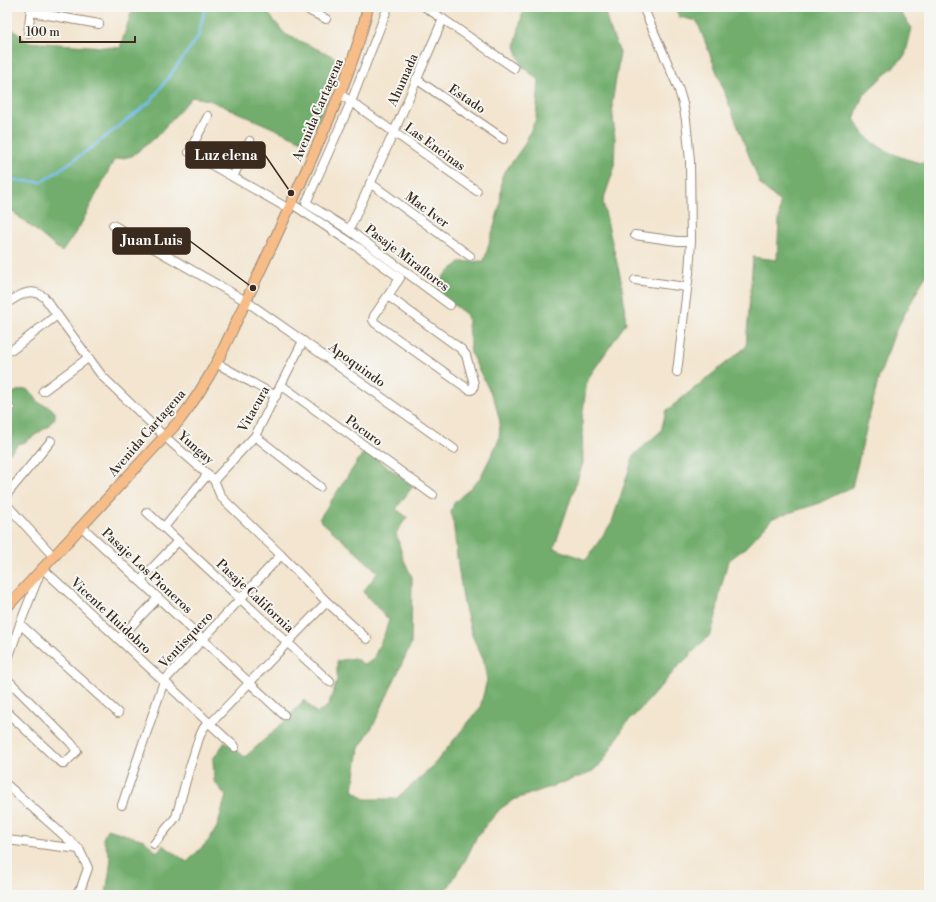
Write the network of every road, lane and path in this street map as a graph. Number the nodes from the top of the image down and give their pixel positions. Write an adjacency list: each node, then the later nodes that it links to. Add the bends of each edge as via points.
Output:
1 (311, 7): 7 (street, via 310,11)
2 (368, 7): 13 (main road, Avenida Cartagena, via 356,52)
3 (388, 7): 14 (street)
4 (424, 7): 8 (street)
5 (643, 7): 26 (street, via 683,104 690,161)
6 (31, 9): 9 (street); 10 (street)
7 (326, 19)
8 (443, 19): 11 (street); 12 (street, Ahumada)
9 (98, 24)
10 (28, 34)
11 (514, 68)
12 (416, 79): 16 (street, Ahumada); 17 (street, Estado)
13 (340, 94): 14 (street, Las Encinas); 22 (main road, Avenida Cartagena)
14 (351, 102): 16 (street, Las Encinas); 24 (street, Pasaje Miraflores, via 306,203)
15 (208, 116): 19 (street, via 189,152)
16 (394, 132): 20 (street, Ahumada); 21 (street, Las Encinas)
17 (504, 139)
18 (250, 141): 19 (street)
19 (233, 177): 22 (street)
20 (370, 183): 24 (street, Ahumada); 27 (street, Mac Iver)
21 (477, 191)
22 (291, 207): 30 (street, via 359,248 400,278); 31 (main road, Avenida Cartagena)
23 (113, 225): 31 (street, Apoquindo)
24 (349, 230): 33 (street, Pasaje Miraflores)
25 (635, 235): 26 (street)
26 (691, 241): 29 (street)
27 (470, 256)
28 (635, 280): 29 (street)
29 (686, 287): 39 (street)
30 (388, 296): 30 (street, via 373,320 472,390 474,384 466,355 461,349)
31 (246, 301): 35 (street, Apoquindo); 38 (main road, Avenida Cartagena)
32 (7, 303): 34 (street, Yungay, via 23,293 35,292 44,296)
33 (450, 305)
34 (57, 316): 36 (street); 37 (street, Yungay)
35 (303, 340): 40 (street, Vitacura); 46 (street, Apoquindo)
36 (12, 350)
37 (88, 358): 41 (street); 43 (street, Yungay, via 102,376)
38 (216, 363): 42 (street); 43 (main road, Avenida Cartagena, via 197,396)
39 (677, 372)
40 (281, 385): 42 (street, Vitacura); 50 (street, Pocuro)
41 (43, 391)
42 (276, 396): 44 (street, Vitacura)
43 (164, 436): 47 (street, Yungay); 53 (main road, Avenida Cartagena)
44 (255, 436): 47 (street, Vitacura); 48 (street)
45 (52, 441): 49 (street)
46 (454, 449)
47 (211, 477): 54 (street); 56 (street, Yungay, via 221,496)
48 (320, 488)
49 (7, 494)
50 (433, 495)
51 (7, 504): 57 (street)
52 (147, 512): 54 (street, Pasaje California)
53 (81, 526): 57 (main road, Avenida Cartagena); 59 (street, Pasaje Los Pioneros)
54 (164, 527): 55 (street, Pasaje California)
55 (178, 541): 59 (street); 61 (street, Pasaje California)
56 (281, 555): 61 (street, Ventisquero); 62 (street, Yungay)
57 (53, 556): 58 (main road, Avenida Cartagena)
58 (42, 568): 63 (main road, Avenida Cartagena); 64 (street); 65 (street, Vicente Huidobro)
59 (140, 581): 60 (street, Pasaje Los Pioneros)
60 (158, 598): 65 (street); 66 (street, Pasaje Los Pioneros)
61 (240, 599): 66 (street, Ventisquero); 68 (street, Pasaje California)
62 (327, 602): 67 (street, Yungay); 68 (street)
63 (7, 607)
64 (20, 624): 69 (street); 75 (street)
65 (119, 639): 71 (street, Vicente Huidobro)
66 (203, 639): 71 (street, Ventisquero); 73 (street, Pasaje Los Pioneros)
67 (367, 639)
68 (288, 642): 72 (street, Pasaje California); 73 (street)
69 (7, 662)
70 (7, 679): 74 (street, via 77,751 64,764)
71 (164, 681): 77 (street, Vicente Huidobro); 80 (street, Ventisquero)
72 (330, 682)
73 (250, 683): 76 (street, Pasaje Los Pioneros); 77 (street)
74 (7, 712)
75 (118, 713)
76 (284, 715)
77 (209, 723): 78 (street, Vicente Huidobro); 82 (street, via 199,738 176,817)
78 (235, 747)
79 (7, 785): 83 (street)
80 (122, 805)
81 (7, 840): 83 (street)
82 (154, 844)
83 (79, 849): 84 (street, via 88,868 81,888)
84 (75, 895)

